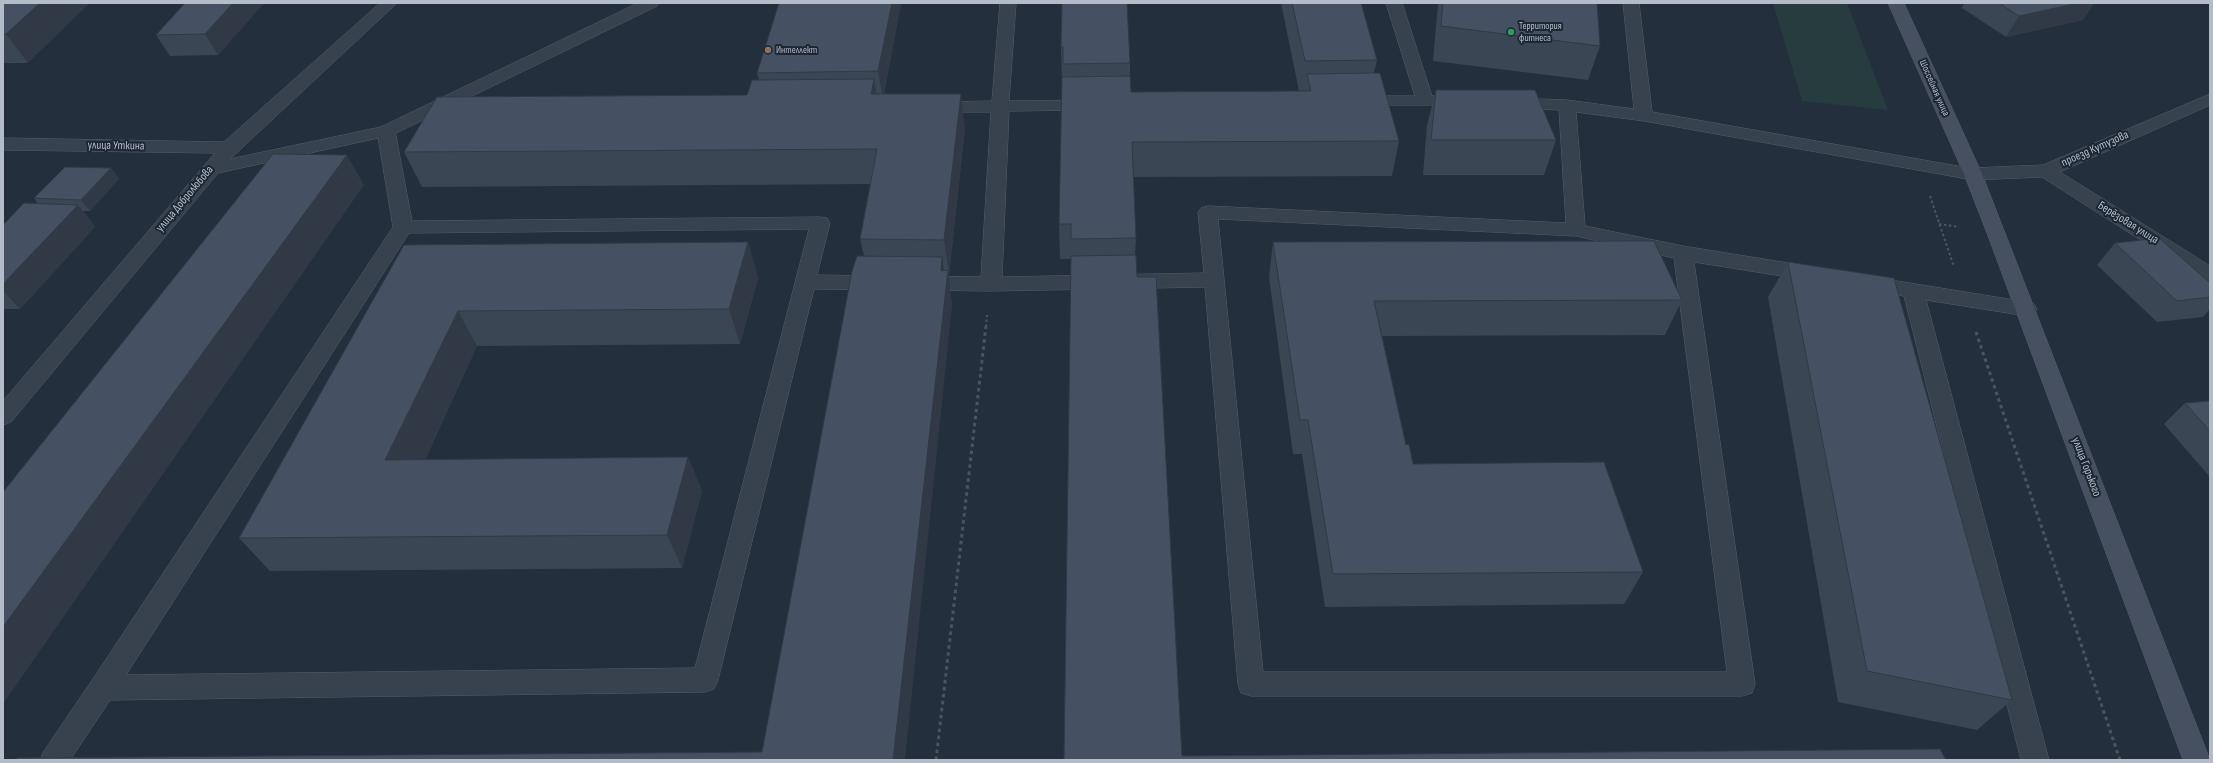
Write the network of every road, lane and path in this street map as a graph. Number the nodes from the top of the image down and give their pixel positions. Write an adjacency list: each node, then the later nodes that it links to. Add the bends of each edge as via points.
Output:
1 (389, 3): 19 (street, улица Добролюбова)
2 (651, 3): 15 (street)
3 (1008, 3): 12 (street)
4 (1394, 3): 8 (street)
5 (1631, 3): 16 (street)
6 (1896, 3): 23 (main road, Шоссейная улица)
7 (2210, 99): 22 (street, проезд Кутузова)
8 (1425, 100): 9 (street, проезд Кутузова); 11 (street, проезд Кутузова)
9 (1338, 101)
10 (1110, 105): 12 (street)
11 (1567, 105): 16 (street, проезд Кутузова); 25 (street)
12 (1000, 106): 13 (street); 32 (street)
13 (912, 107)
14 (467, 110): 15 (street)
15 (428, 111): 17 (street)
16 (1644, 116): 20 (street, проезд Кутузова)
17 (386, 131): 21 (street); 24 (street)
18 (3, 144): 19 (street, улица Уткина)
19 (229, 148): 21 (street, улица Добролюбова)
20 (1919, 163): 23 (street, проезд Кутузова); 34 (path)
21 (210, 170): 36 (street, улица Добролюбова)
22 (2046, 171): 23 (street, проезд Кутузова); 27 (street, Берёзовая улица)
23 (1973, 174): 35 (main road, улица Горького)
24 (403, 227): 31 (street, via 820,223); 37 (street)
25 (1576, 230): 26 (street); 29 (street, via 1208,212)
26 (1682, 253): 28 (street); 29 (street, via 1742,684 1251,684)
27 (2210, 275)
28 (1828, 277)
29 (1215, 280): 32 (street)
30 (1851, 281): 33 (street)
31 (806, 282): 32 (street); 37 (street, via 705,680)
32 (991, 284): 39 (path)
33 (1913, 291): 34 (street); 40 (street)
34 (1965, 299): 35 (street); 41 (path)
35 (2027, 310): 42 (main road, улица Горького)
36 (3, 416)
37 (103, 688): 38 (street)
38 (54, 760)
39 (936, 760)
40 (2035, 760)
41 (2120, 760)
42 (2197, 760)

